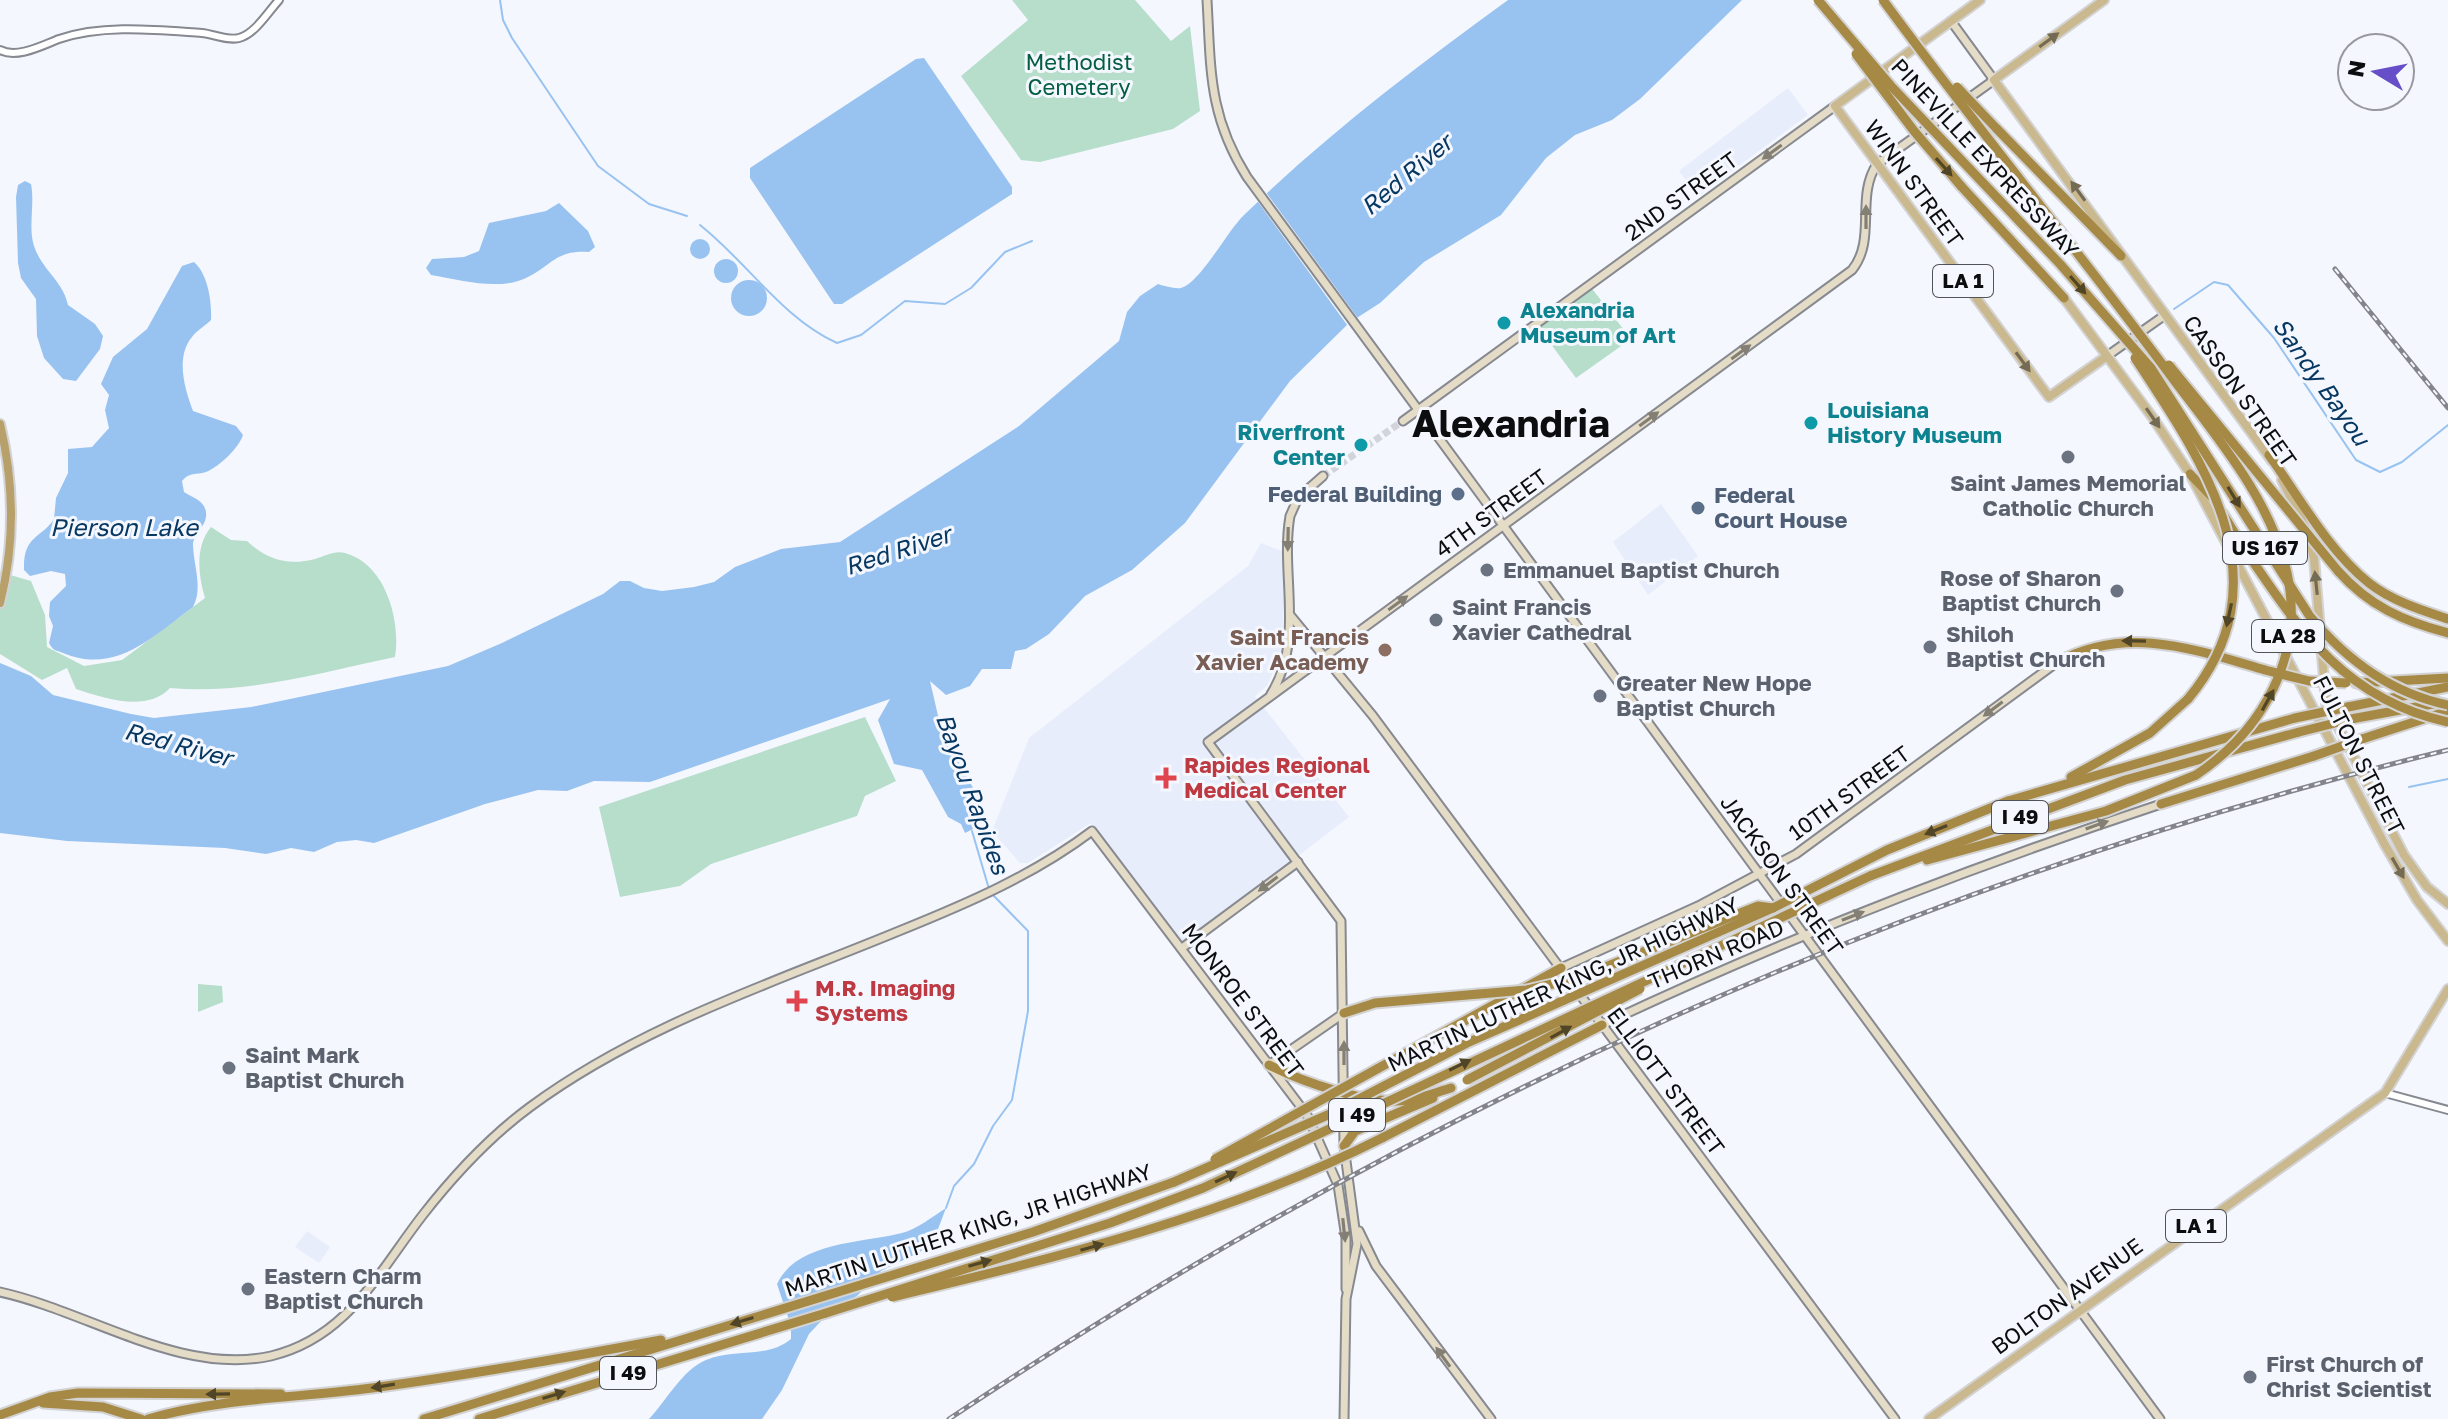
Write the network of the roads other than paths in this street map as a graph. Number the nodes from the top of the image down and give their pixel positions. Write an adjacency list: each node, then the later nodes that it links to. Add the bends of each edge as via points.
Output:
1 (279, 0): 10 (street, via 239,38 100,32 36,48)
2 (1207, 0): 20 (main road, JACKSON STREET, via 1211,86 1219,121 1247,177)
3 (1818, 0): 7 (highway, PINEVILLE EXPRESSWAY / US 167, bridge)
4 (1883, 0): 9 (highway, PINEVILLE EXPRESSWAY / US 167, bridge)
5 (1980, 0): 8 (main road, 2ND STREET)
6 (2104, 0): 11 (main road, one-way to 6)
7 (1829, 16): 15 (highway, one-way to 15, bridge, via 1914,131); 18 (highway, PINEVILLE EXPRESSWAY / US 167, one-way to 18, bridge)
8 (1951, 21): 11 (main road, CASSON STREET); 12 (main road, 2ND STREET)
9 (1910, 36): 14 (highway, bridge); 17 (highway, PINEVILLE EXPRESSWAY / US 167, bridge)
10 (0, 50)
11 (1994, 80): 13 (main road); 14 (main road, CASSON STREET, one-way to 11)
12 (1835, 106): 13 (main road, WINN STREET / LA 1); 20 (main road, 2ND STREET, one-way to 20)
13 (1877, 164): 19 (main road, WINN STREET / LA 1, one-way to 19, via 2049,397); 26 (main road, 4TH STREET, one-way to 13, via 1852,270 1863,252 1867,184)
14 (2121, 256): 16 (main road, CASSON STREET)
15 (2064, 298): 19 (main road, FULTON STREET)
16 (2165, 315): 19 (main road); 23 (main road, CASSON STREET)
17 (2128, 316): 30 (highway, US 167, bridge, via 2338,571 2376,606); 43 (highway, LA 28, one-way to 17, bridge, via 2106,811 2179,784 2212,765 2238,741 2278,682 2290,606 2278,541 2241,474)
18 (2126, 341): 36 (highway, US 167, one-way to 36, bridge, via 2170,395 2327,637 2393,688); 39 (highway, LA 28, one-way to 39, bridge, via 2206,470 2233,559 2230,614 2211,668 2161,726 2080,774)
19 (2107, 356): 24 (main road, FULTON STREET, one-way to 24)
20 (1417, 411): 21 (main road, 2ND STREET); 26 (main road, JACKSON STREET)
21 (1403, 421)
22 (0, 424): 27 (highway, via 11,516)
23 (2269, 455): 29 (highway, via 2368,582); 44 (main road, CASSON STREET, one-way to 23, via 2407,860 2330,713 2314,558 2305,526)
24 (2190, 474): 37 (highway, bridge, via 2212,496 2299,627 2340,670 2387,702); 47 (main road, FULTON STREET, one-way to 47, via 2385,845)
25 (1323, 476): 28 (main road, one-way to 28, via 1298,498 1290,516)
26 (1502, 527): 31 (main road, 4TH STREET, one-way to 26); 42 (main road, JACKSON STREET)
27 (0, 603)
28 (1290, 615): 31 (main road, ELLIOTT STREET); 35 (main road, via 1282,672)
29 (2448, 619)
30 (2448, 633)
31 (1326, 656): 35 (main road, 4TH STREET); 50 (main road, ELLIOTT STREET)
32 (2056, 663): 33 (highway, one-way to 32, bridge, via 2309,681 2190,648 2143,641 2103,643); 42 (main road, 10TH STREET, one-way to 42)
33 (2448, 678)
34 (2448, 687): 38 (highway, MARTIN LUTHER KING, JR HIGHWAY / I 49, bridge, via 2295,718)
35 (1268, 699): 41 (main road, 4TH STREET, via 1208,742)
36 (2448, 706): 38 (highway, MARTIN LUTHER KING, JR HIGHWAY / I 49, bridge, via 2351,719); 40 (highway, bridge, via 2314,756)
37 (2448, 722)
38 (2170, 760): 39 (highway, MARTIN LUTHER KING, JR HIGHWAY / I 49); 43 (highway, MARTIN LUTHER KING, JR HIGHWAY / I 49)
39 (2008, 801): 45 (highway, MARTIN LUTHER KING, JR HIGHWAY / I 49, one-way to 45, bridge, via 1887,850)
40 (2161, 804): 46 (main road, THORN ROAD, one-way to 40)
41 (1298, 862): 48 (main road, one-way to 48); 53 (main road, via 1341,921)
42 (1760, 876): 46 (main road, JACKSON STREET); 50 (main road, 10TH STREET)
43 (1870, 876): 49 (highway, MARTIN LUTHER KING, JR HIGHWAY / I 49, bridge)
44 (2448, 904)
45 (1773, 908): 53 (highway, bridge, via 1758,906 1578,978 1527,990 1389,1001); 61 (highway, MARTIN LUTHER KING, JR HIGHWAY / I 49, bridge, via 1467,1043 1330,1114)
46 (1804, 936): 54 (main road, THORN ROAD); 65 (main road, JACKSON STREET)
47 (2448, 941)
48 (1182, 948): 55 (main road, MONROE STREET); 63 (main road, MONROE STREET, via 1092,831 1066,851 964,904 650,1033 606,1057 528,1108 463,1166 347,1316 297,1348 256,1358 199,1358)
49 (1686, 963): 56 (highway, one-way to 49, bridge); 66 (highway, MARTIN LUTHER KING, JR HIGHWAY / I 49, one-way to 49, bridge, via 1203,1188)
50 (1561, 968): 54 (main road, ELLIOTT STREET); 61 (highway, bridge)
51 (2448, 989): 52 (main road, LA 1)
52 (2443, 1007): 58 (main road, LA 1)
53 (1344, 1013): 55 (main road); 57 (main road, one-way to 53)
54 (1602, 1025): 66 (highway, one-way to 54, bridge, via 1059,1256 1259,1192 1382,1138); 77 (main road, ELLIOTT STREET)
55 (1269, 1065): 57 (highway); 64 (main road, MONROE STREET, one-way to 64, via 1307,1115 1338,1185 1346,1238)
56 (1451, 1088): 57 (highway, via 1408,1100); 60 (highway, via 1355,1131)
57 (1344, 1091): 60 (main road)
58 (2385, 1093): 59 (street); 65 (main road, BOLTON AVENUE / LA 1)
59 (2448, 1110)
60 (1344, 1146): 62 (main road)
61 (1174, 1182): 67 (highway, MARTIN LUTHER KING, JR HIGHWAY / I 49, one-way to 67, via 1033,1232)
62 (1353, 1214): 64 (main road, via 1357,1244); 76 (main road, one-way to 62, via 1376,1266)
63 (0, 1292)
64 (1346, 1299): 75 (main road)
65 (2079, 1310): 78 (main road, BOLTON AVENUE); 79 (main road, JACKSON STREET)
66 (826, 1313): 74 (highway, MARTIN LUTHER KING, JR HIGHWAY / I 49, one-way to 66)
67 (708, 1331): 68 (highway, one-way to 68, via 571,1358); 73 (highway, MARTIN LUTHER KING, JR HIGHWAY / I 49)
68 (324, 1394): 69 (highway, one-way to 69, via 78,1393); 72 (highway)
69 (32, 1403): 70 (highway); 71 (highway, via 93,1405)
70 (0, 1415)
71 (141, 1419)
72 (148, 1419)
73 (424, 1419)
74 (479, 1419)
75 (1344, 1419)
76 (1491, 1419)
77 (1895, 1419)
78 (1929, 1419)
79 (2160, 1419)

